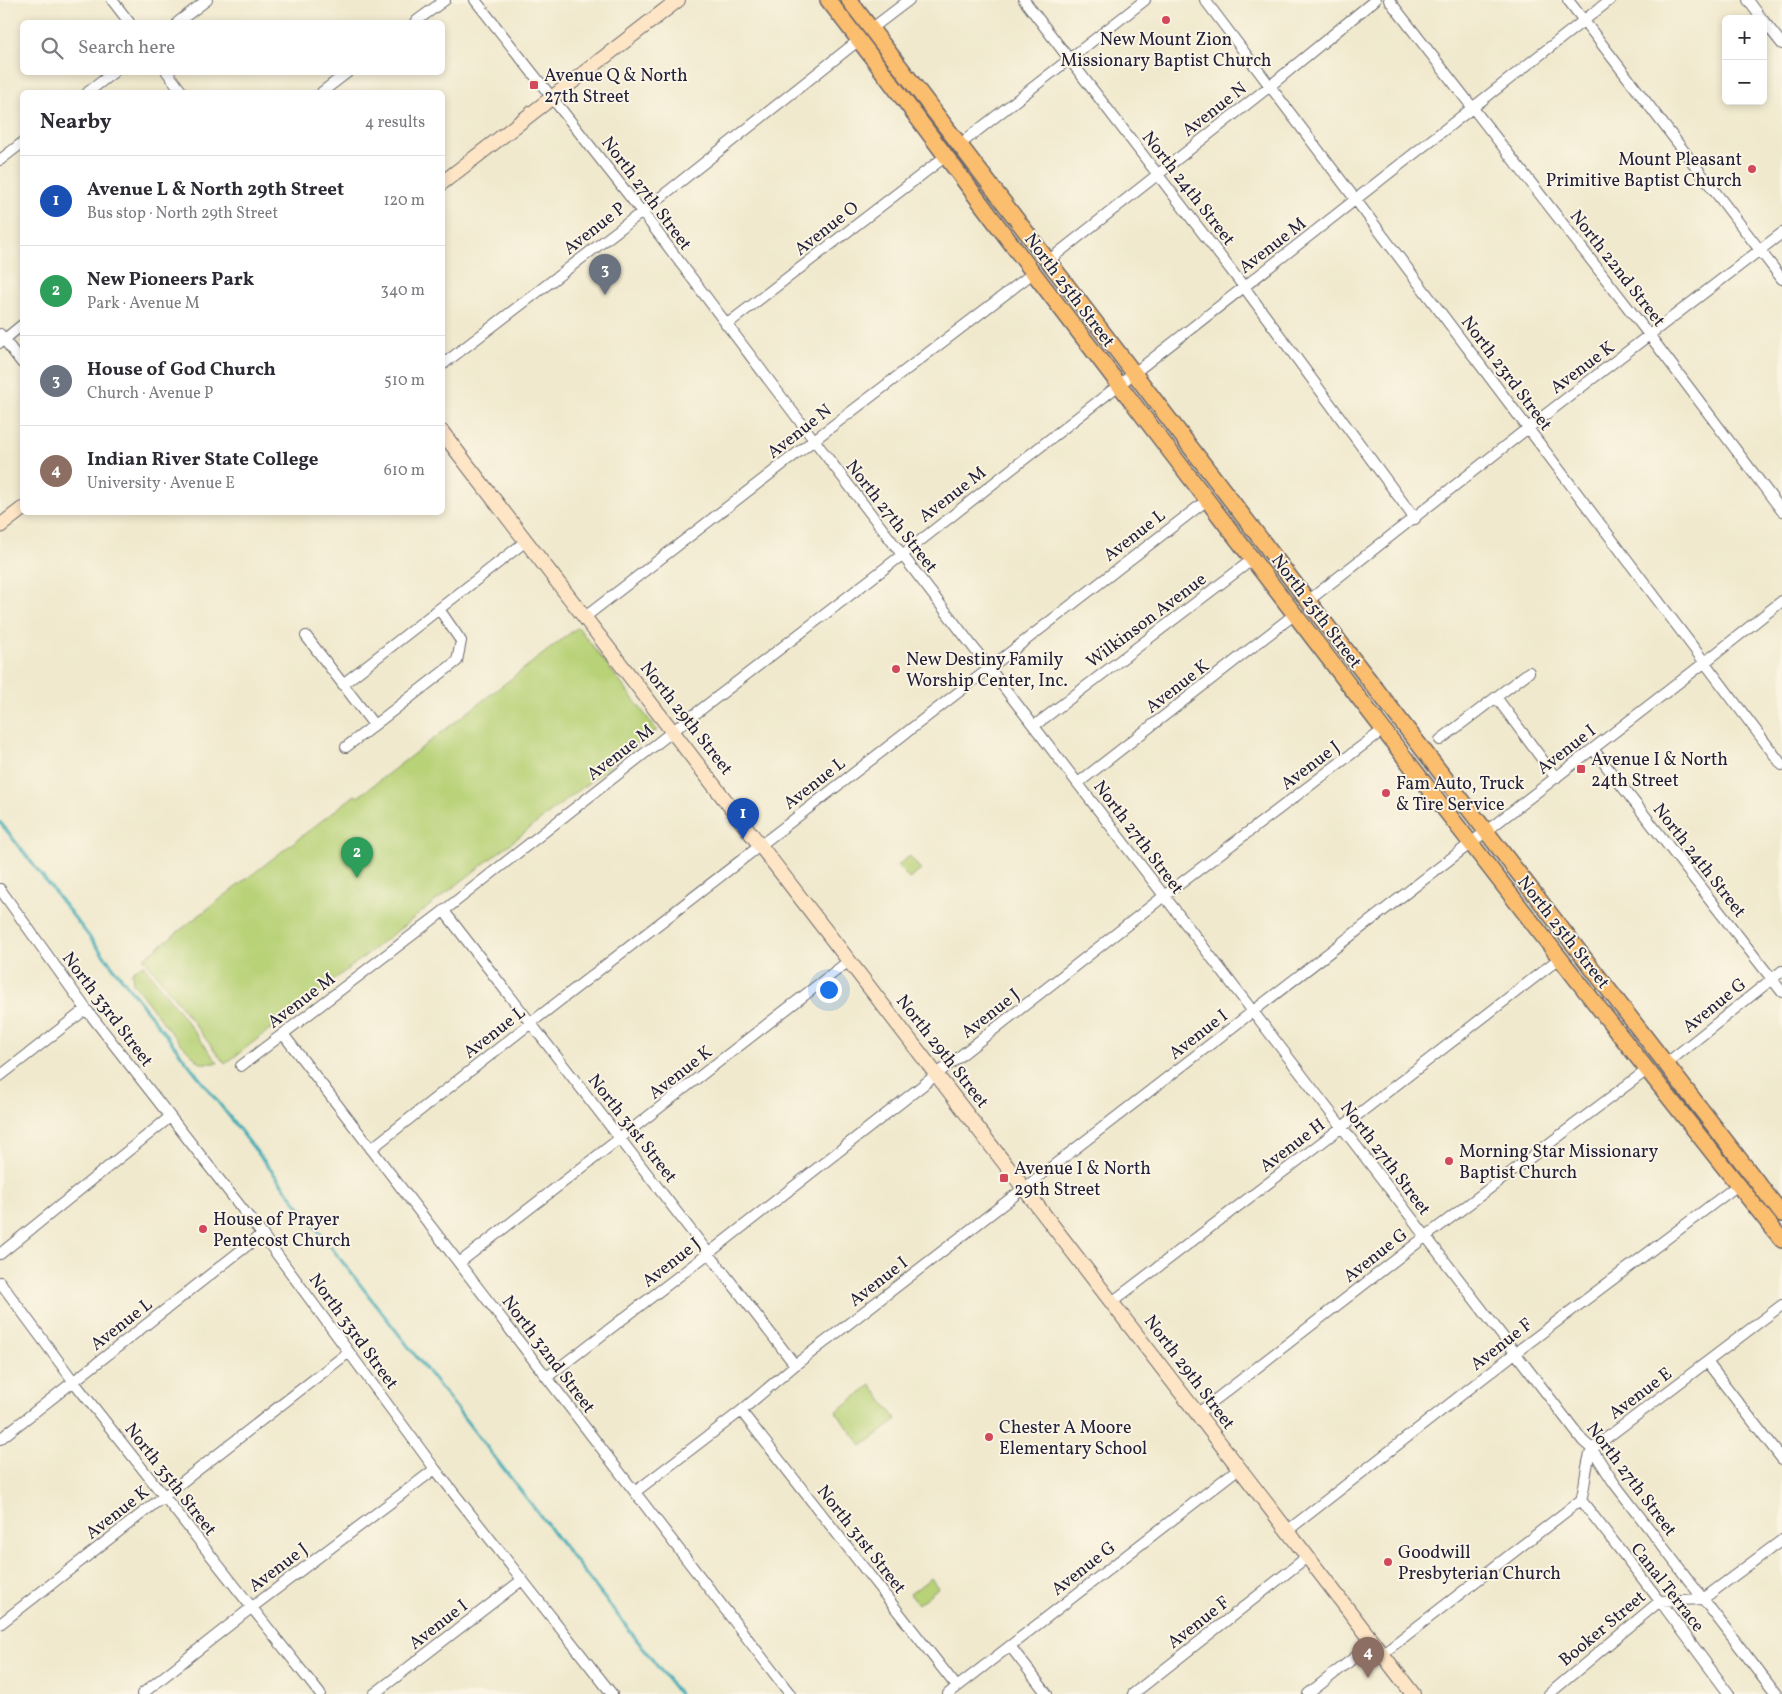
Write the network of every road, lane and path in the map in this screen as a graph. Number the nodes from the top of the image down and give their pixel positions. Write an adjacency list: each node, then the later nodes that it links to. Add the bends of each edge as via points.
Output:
1 (112, 0): 18 (street)
2 (207, 0): 19 (street)
3 (445, 0): 20 (street)
4 (475, 0): 35 (street, North 27th Street)
5 (678, 0): 35 (street)
6 (828, 0): 24 (main road, North 25th Street)
7 (849, 0): 23 (main road, North 25th Street)
8 (909, 0): 23 (street)
9 (1024, 0): 26 (street, North 24th Street)
10 (1145, 0): 26 (street)
11 (1205, 0): 31 (street, North 23rd Street)
12 (1375, 0): 31 (street, Avenue N)
13 (1389, 0): 36 (street, North 22nd Street)
14 (1568, 0): 21 (street)
15 (1610, 0): 21 (street, Avenue M)
16 (1748, 0): 17 (street)
17 (1760, 15)
18 (127, 20)
19 (181, 20)
20 (418, 20)
21 (1583, 20): 36 (street, Avenue M); 46 (street)
22 (1767, 24): 25 (street)
23 (871, 29): 38 (main road, North 25th Street)
24 (859, 40): 27 (main road, North 25th Street); 44 (street, Avenue P)
25 (1782, 44)
26 (1070, 59): 38 (street); 41 (street, North 24th Street)
27 (876, 62): 38 (main road, via 890,69 943,138 949,144); 39 (main road, North 25th Street)
28 (110, 75): 32 (street)
29 (168, 75): 33 (street)
30 (344, 75): 34 (street)
31 (1270, 86): 41 (street, Avenue N); 43 (street, North 23rd Street)
32 (91, 90)
33 (180, 90)
34 (325, 90)
35 (553, 98): 42 (street); 44 (street, North 27th Street)
36 (1473, 106): 43 (street, Avenue M); 53 (street, North 22nd Street)
37 (20, 145): 40 (street)
38 (959, 145): 47 (main road, North 25th Street)
39 (946, 156): 48 (main road, North 25th Street); 51 (street, Avenue O)
40 (0, 160)
41 (1157, 174): 47 (street, Avenue N); 50 (street, North 24th Street)
42 (445, 182)
43 (1356, 200): 50 (street, Avenue M); 59 (street, North 23rd Street)
44 (642, 212): 51 (street, North 27th Street); 56 (street, Avenue P)
45 (1782, 233): 46 (street, Avenue K)
46 (1760, 250): 49 (street); 53 (street, Avenue K)
47 (1048, 261): 57 (main road, North 25th Street)
48 (1033, 273): 58 (main road, North 25th Street); 61 (street, Avenue N)
49 (1782, 279)
50 (1244, 287): 57 (street, Avenue M); 66 (street, North 24th Street)
51 (726, 325): 61 (street, North 27th Street)
52 (20, 327): 54 (street)
53 (1650, 336): 59 (street, Avenue K); 64 (street, North 22nd Street)
54 (1, 339): 55 (street)
55 (20, 362)
56 (445, 364)
57 (1133, 372): 58 (street, Avenue M); 71 (main road, North 25th Street)
58 (1119, 384): 62 (main road, North 25th Street); 69 (street, Avenue M)
59 (1528, 428): 66 (street, Avenue K); 77 (street, North 23rd Street)
60 (445, 436): 68 (street, North 29th Street)
61 (814, 440): 69 (street, North 27th Street); 75 (street, Avenue N)
62 (1207, 500): 65 (main road, North 25th Street); 78 (street, Avenue L)
63 (20, 511): 67 (street)
64 (1782, 511)
65 (1221, 518): 70 (main road, North 25th Street); 71 (main road, via 1236,524 1289,594)
66 (1415, 519): 71 (street, Avenue K)
67 (0, 526)
68 (526, 541): 73 (street); 75 (street, North 29th Street)
69 (902, 555): 78 (street, North 27th Street); 85 (street, Avenue M)
70 (1253, 559): 74 (main road, North 25th Street); 83 (street, Wilkinson Avenue)
71 (1308, 601): 92 (main road, North 25th Street)
72 (1782, 601): 77 (street, Avenue I)
73 (439, 609): 80 (street); 82 (street, via 461,641 457,661)
74 (1295, 614): 84 (main road, North 25th Street); 91 (street, Avenue K)
75 (585, 617): 85 (street, North 29th Street)
76 (306, 636): 80 (street)
77 (1704, 663): 88 (street, Avenue I); 89 (street, North 23rd Street)
78 (989, 668): 83 (street, North 27th Street); 94 (street, Avenue L)
79 (1529, 672): 81 (street)
80 (343, 684): 82 (street)
81 (1496, 697): 86 (street); 90 (street)
82 (374, 725): 87 (street)
83 (1034, 726): 91 (street, North 27th Street)
84 (1383, 730): 93 (main road, North 25th Street); 96 (street, Avenue J)
85 (673, 731): 94 (street, North 29th Street); 97 (street, Avenue M)
86 (1440, 740)
87 (346, 747)
88 (1593, 749): 90 (street, Avenue I); 101 (street, North 24th Street)
89 (1782, 765)
90 (1556, 778): 92 (street, Avenue I)
91 (1078, 783): 96 (street, North 27th Street)
92 (1486, 831): 93 (street, Avenue I); 108 (main road, North 25th Street)
93 (1471, 843): 98 (main road, North 25th Street); 105 (street, Avenue I)
94 (761, 846): 99 (street, North 29th Street); 106 (street, Avenue L)
95 (1, 891): 104 (street, North 33rd Street)
96 (1164, 896): 105 (street, North 27th Street); 111 (street, Avenue J)
97 (444, 911): 106 (street, North 31st Street); 107 (street, Avenue M)
98 (1560, 957): 102 (main road, North 25th Street); 114 (street, Avenue H)
99 (850, 960): 111 (street, North 29th Street); 115 (street, Avenue K)
100 (1782, 971): 101 (street, Avenue G)
101 (1772, 979): 103 (street, North 24th Street); 108 (street, Avenue G)
102 (1578, 981): 108 (main road, via 1590,987 1646,1058 1655,1065); 110 (main road, North 25th Street)
103 (1782, 992)
104 (86, 1009): 112 (street); 113 (street, North 33rd Street)
105 (1253, 1012): 114 (street, North 27th Street); 118 (street, Avenue I)
106 (532, 1022): 115 (street, North 31st Street); 116 (street, Avenue L)
107 (283, 1034): 109 (street, Avenue M); 116 (street, North 32nd Street)
108 (1667, 1064): 119 (main road, North 25th Street)
109 (241, 1066)
110 (1647, 1070): 117 (main road, North 25th Street); 122 (street, Avenue G)
111 (938, 1074): 118 (street, North 29th Street); 124 (street, Avenue J)
112 (0, 1076)
113 (170, 1118): 121 (street, North 33rd Street); 125 (street)
114 (1342, 1127): 122 (street, North 27th Street); 128 (street, Avenue H)
115 (621, 1138): 124 (street, North 31st Street); 126 (street, Avenue K)
116 (371, 1149): 126 (street, North 32nd Street)
117 (1738, 1185): 120 (main road, via 1752,1192); 123 (main road, North 25th Street); 131 (street, Avenue F)
118 (1025, 1188): 128 (street, North 29th Street); 133 (street, Avenue I)
119 (1782, 1214)
120 (1782, 1230)
121 (262, 1234): 130 (street, North 33rd Street); 135 (street, Avenue L)
122 (1426, 1237): 131 (street, North 27th Street); 137 (street, Avenue G)
123 (1782, 1240)
124 (709, 1252): 133 (street, North 31st Street); 134 (street, Avenue J)
125 (0, 1254)
126 (459, 1263): 134 (street, North 32nd Street)
127 (0, 1282): 135 (street, North 35th Street)
128 (1112, 1302): 137 (street, North 29th Street)
129 (1782, 1304): 132 (street, Avenue E)
130 (349, 1352): 142 (street, North 33rd Street); 144 (street, Avenue K)
131 (1516, 1353): 139 (street, North 27th Street); 146 (street, Avenue F)
132 (1707, 1362): 139 (street, Avenue E); 140 (street)
133 (795, 1365): 136 (street, Avenue I)
134 (547, 1378): 143 (street, North 32nd Street)
135 (74, 1382): 138 (street, Avenue L); 144 (street, North 35th Street)
136 (742, 1411): 143 (street, Avenue I); 156 (street, North 31st Street)
137 (1197, 1414): 141 (street, North 29th Street)
138 (0, 1440)
139 (1592, 1449): 145 (street); 150 (street, North 27th Street, via 1614,1483)
140 (1782, 1459)
141 (1238, 1468): 146 (street, North 29th Street); 154 (street, Avenue G)
142 (435, 1469): 149 (street, North 33rd Street); 152 (street, Avenue J)
143 (635, 1492): 161 (street, North 32nd Street)
144 (164, 1496): 152 (street, North 35th Street); 153 (street, Avenue K)
145 (1581, 1500): 151 (street, Canal Terrace); 155 (street)
146 (1287, 1531): 148 (street, North 29th Street)
147 (1782, 1540): 150 (street)
148 (1307, 1557): 155 (street, North 29th Street); 164 (street, Avenue F)
149 (522, 1580): 157 (street, North 33rd Street); 160 (street, Avenue I)
150 (1703, 1599): 151 (street, Booker Street); 169 (street, North 27th Street)
151 (1660, 1601): 167 (street, Booker Street); 168 (street, Canal Terrace)
152 (251, 1608): 158 (street, Avenue J); 159 (street, North 35th Street)
153 (0, 1624)
154 (1010, 1646): 156 (street, Avenue G); 163 (street)
155 (1378, 1649): 165 (street); 166 (street, North 29th Street)
156 (957, 1687): 162 (street, Avenue G)
157 (611, 1693)
158 (142, 1694)
159 (320, 1694)
160 (374, 1694)
161 (790, 1694)
162 (948, 1694)
163 (1047, 1694)
164 (1133, 1694)
165 (1308, 1694)
166 (1413, 1694)
167 (1549, 1694)
168 (1730, 1694)
169 (1776, 1694)

